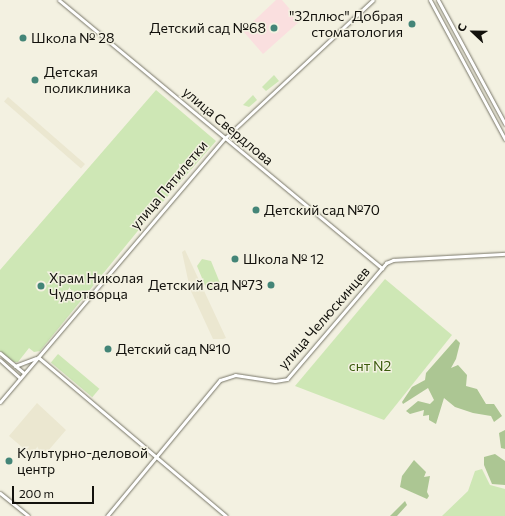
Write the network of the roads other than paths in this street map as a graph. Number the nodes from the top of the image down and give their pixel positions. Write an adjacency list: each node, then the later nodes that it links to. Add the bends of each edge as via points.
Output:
1 (60, 0): 6 (main road, улица Свердлова)
2 (373, 0): 6 (main road, улица Пятилетки)
3 (430, 0): 7 (main road)
4 (438, 0): 5 (main road)
5 (505, 124)
6 (225, 138): 9 (main road, улица Свердлова); 11 (main road, улица Пятилетки)
7 (505, 139)
8 (505, 254): 9 (main road, via 393,260)
9 (382, 268): 19 (main road, улица Челюскинцев, via 290,377 275,381 235,375 220,380)
10 (0, 353): 13 (main road)
11 (38, 357): 14 (main road); 16 (main road, улица Пятилетки); 19 (main road)
12 (0, 360): 15 (main road)
13 (12, 363): 14 (main road); 15 (main road)
14 (15, 366): 16 (main road)
15 (8, 367): 17 (main road)
16 (24, 373): 17 (main road, улица Пятилетки)
17 (20, 378): 18 (main road, улица Пятилетки)
18 (0, 402)
19 (156, 457): 22 (main road, улица Челюскинцев); 23 (main road)
20 (0, 494): 21 (main road)
21 (28, 516)
22 (107, 516)
23 (226, 516)

